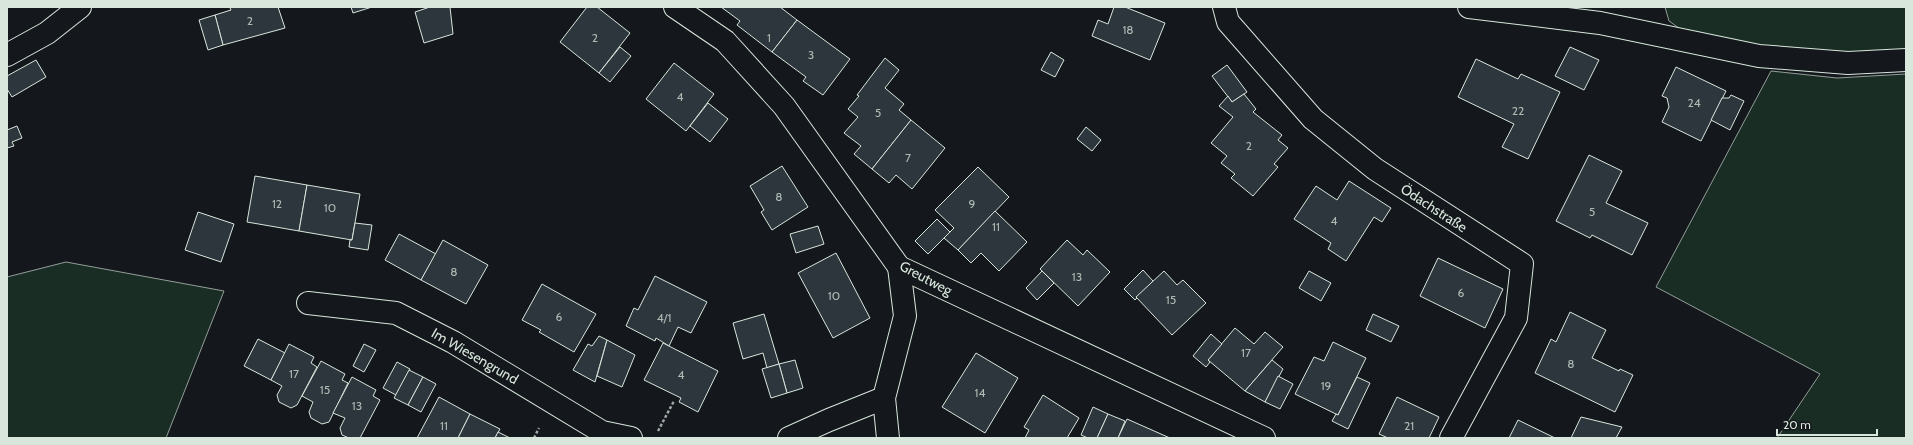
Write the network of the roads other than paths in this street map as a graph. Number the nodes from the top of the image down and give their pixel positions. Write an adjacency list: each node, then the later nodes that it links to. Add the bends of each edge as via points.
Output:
1 (80, 7): 5 (street, via 47,34)
2 (676, 7): 7 (street, Greutweg, via 724,41 784,106)
3 (1224, 7): 14 (street, Ödachstraße, via 1228,22 1313,119 1375,169 1522,264 1516,318)
4 (1469, 7): 6 (street, via 1600,23 1758,56 1848,63)
5 (7, 55)
6 (1906, 60)
7 (898, 267): 9 (street, via 905,316); 13 (street, Greutweg)
8 (308, 303): 10 (street, Im Wiesengrund, via 396,313 453,342 602,432)
9 (884, 398): 11 (street); 12 (street)
10 (631, 438)
11 (789, 438)
12 (888, 438)
13 (1264, 438)
14 (1451, 438)

